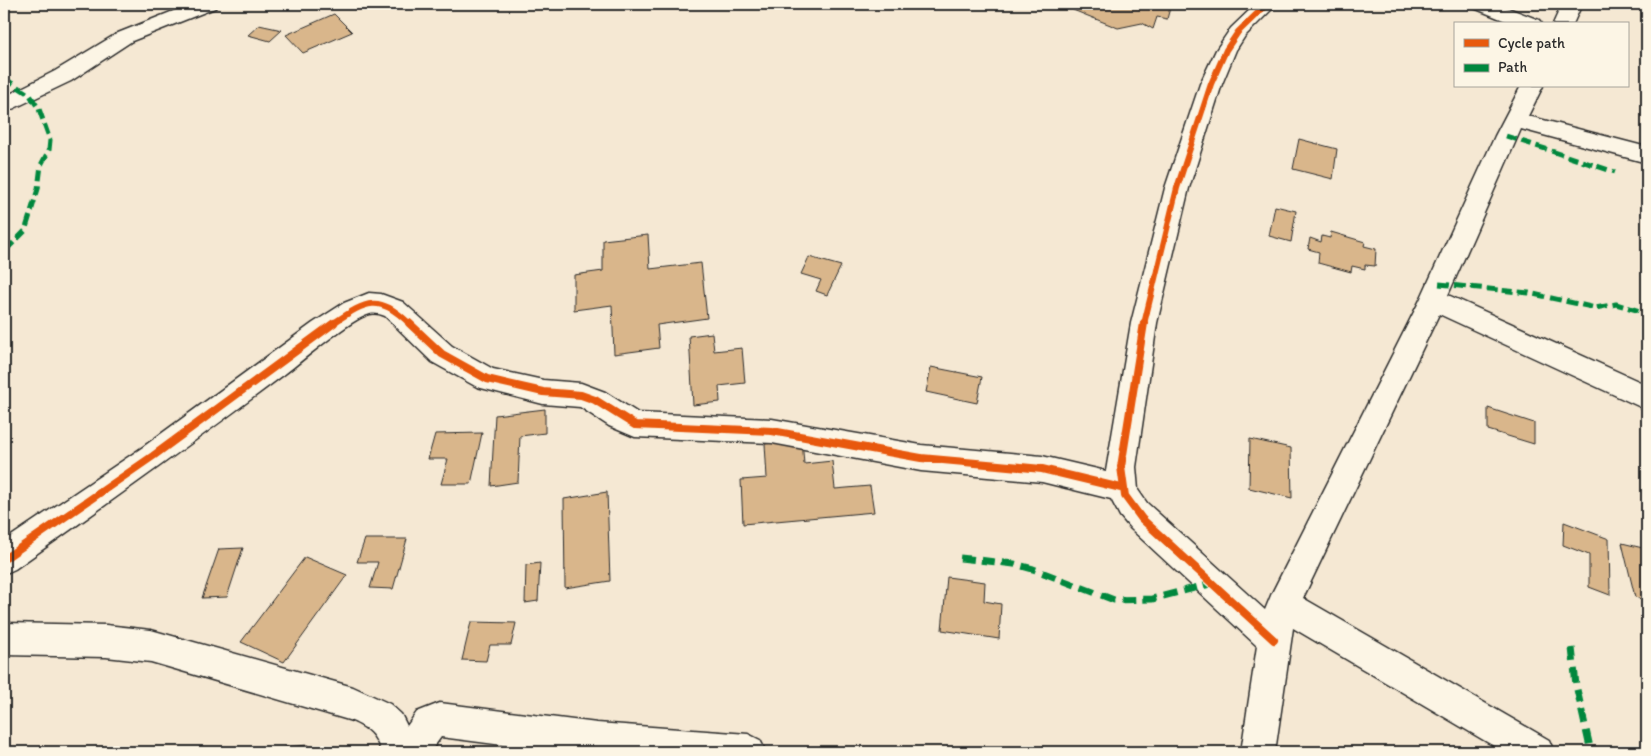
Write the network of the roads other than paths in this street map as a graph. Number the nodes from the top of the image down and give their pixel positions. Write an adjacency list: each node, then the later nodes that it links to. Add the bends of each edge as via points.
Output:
1 (208, 4): 8 (street, via 125,37 63,76)
2 (1267, 4): 13 (street, via 1238,32 1226,50 1211,84 1177,188 1144,322 1121,467)
3 (1481, 4): 5 (street)
4 (1572, 4): 6 (street)
5 (1527, 22)
6 (1564, 22)
7 (1531, 88): 9 (street)
8 (4, 106)
9 (1515, 120): 10 (street); 11 (street)
10 (1647, 155)
11 (1432, 300): 12 (street); 15 (street)
12 (1647, 398)
13 (1121, 488): 14 (street, via 1042,468 921,458 772,430 635,425 581,395 543,392 487,379 442,354 394,309 369,303 322,331 153,456); 17 (street, via 1127,503 1142,519)
14 (4, 559)
15 (1283, 604): 17 (street); 22 (street)
16 (4, 639): 18 (street, via 106,641 151,646 377,713 388,722)
17 (1274, 640): 21 (street)
18 (398, 752)
19 (413, 752): 20 (street, via 423,730 440,720 597,740)
20 (748, 752)
21 (1258, 752)
22 (1537, 752)

